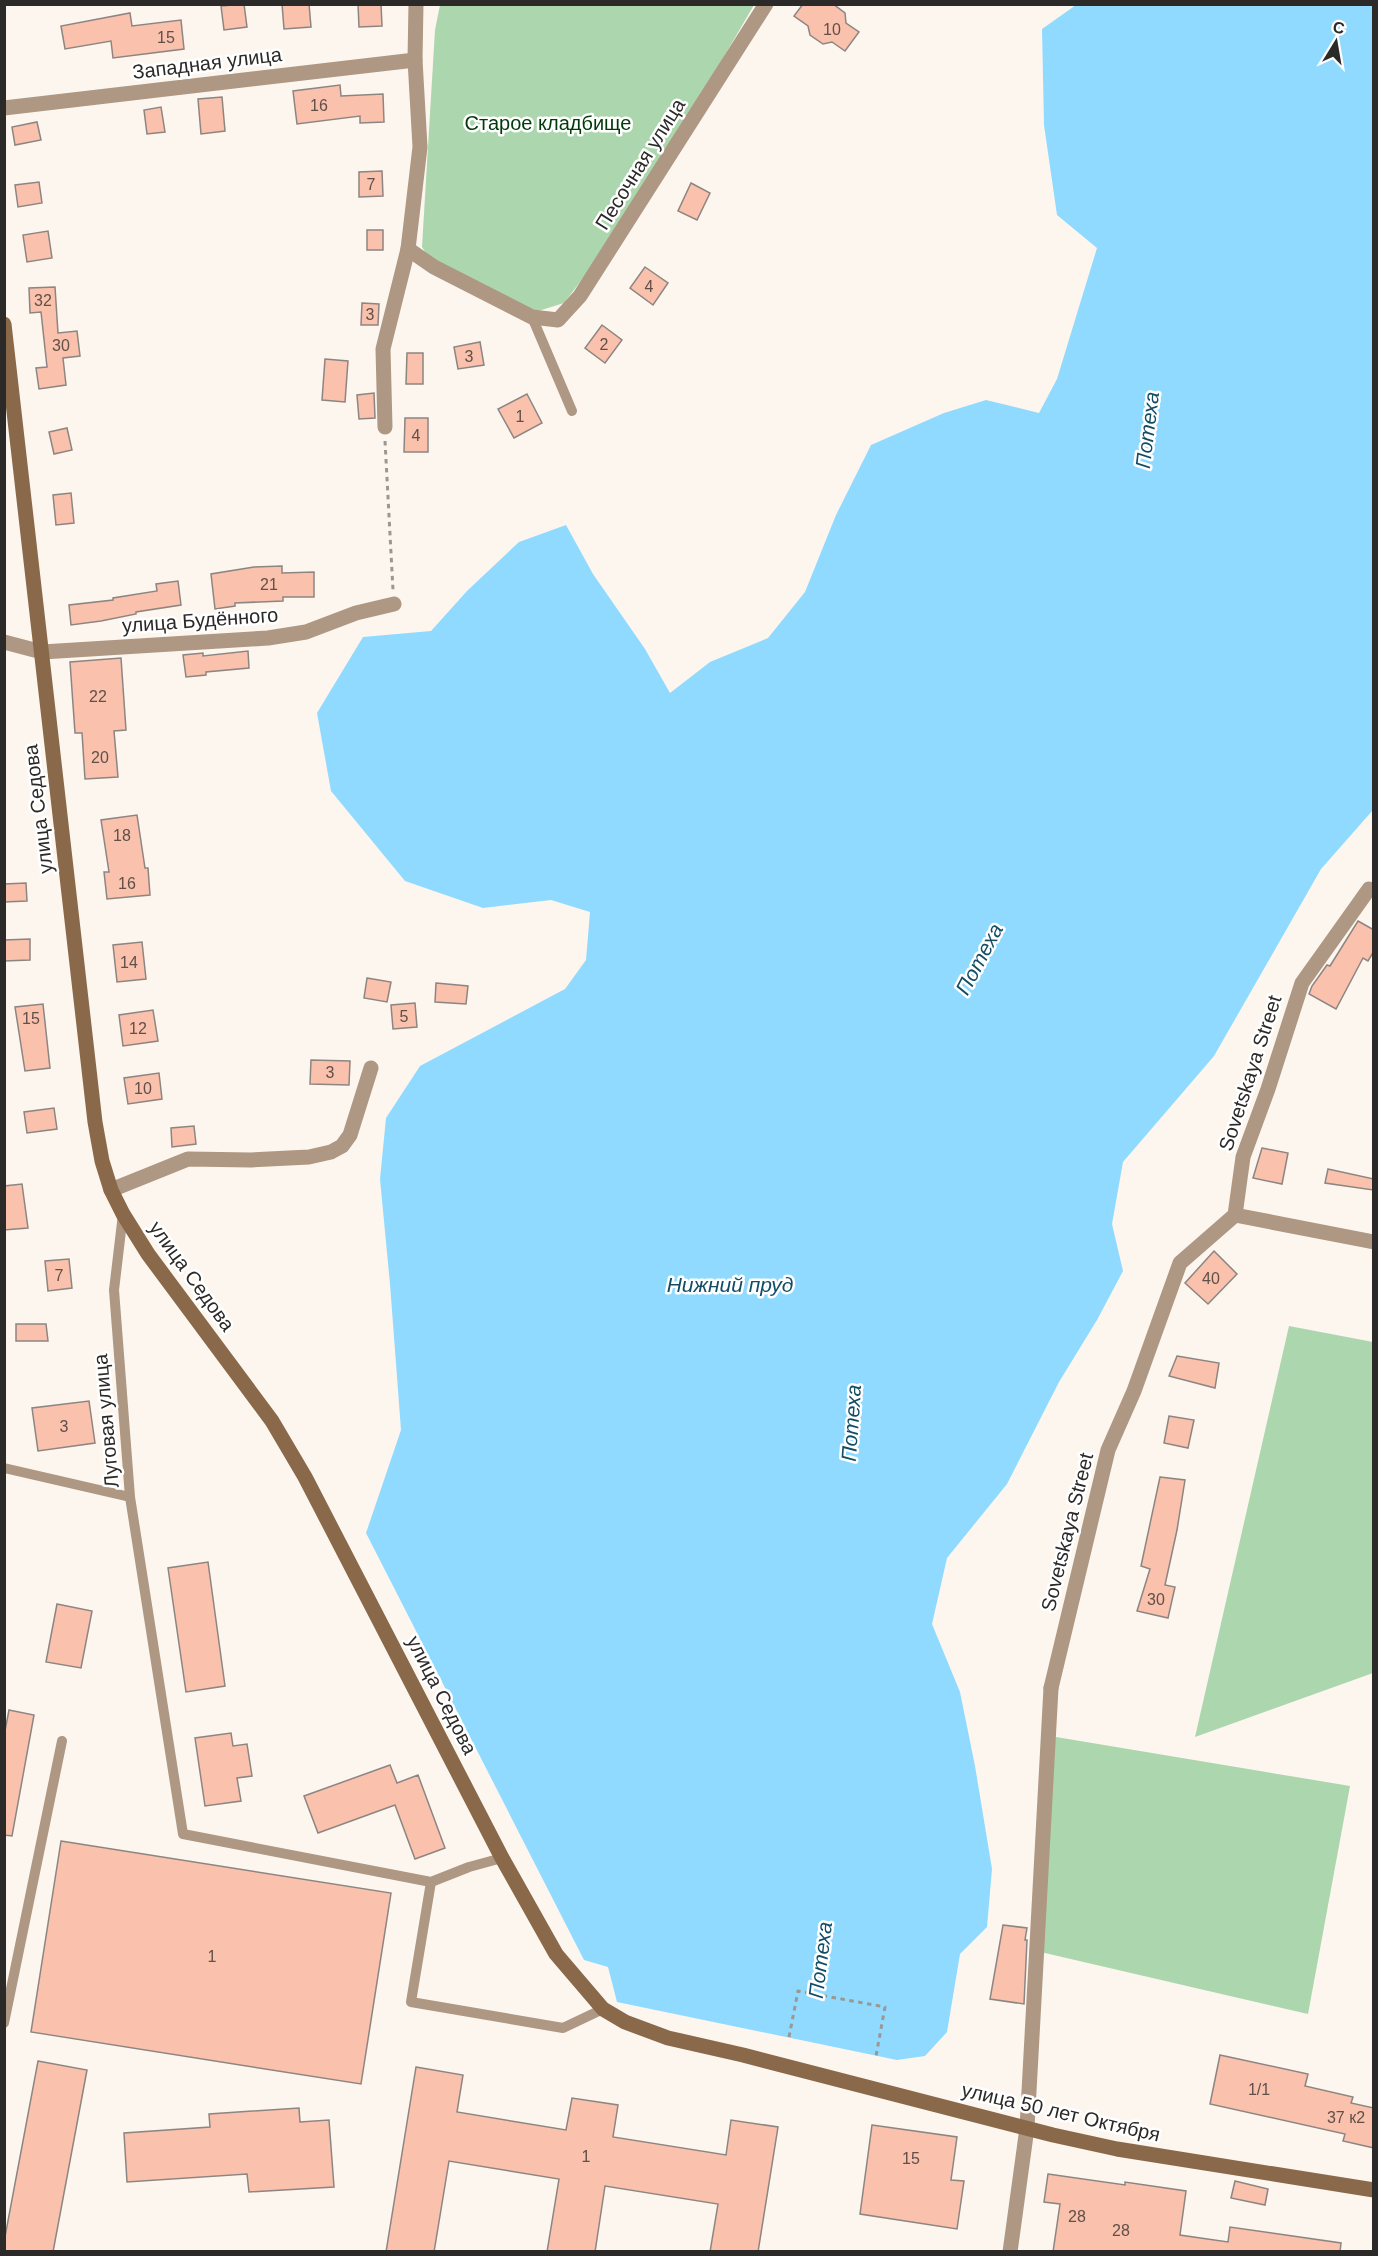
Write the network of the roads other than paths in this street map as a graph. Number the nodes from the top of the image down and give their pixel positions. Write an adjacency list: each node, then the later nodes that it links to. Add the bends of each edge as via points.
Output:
1 (416, 4): 4 (street)
2 (424, 4): 4 (street)
3 (766, 4): 8 (street, Песочная улица, via 580,296 558,320)
4 (416, 28): 5 (street)
5 (415, 60): 6 (street, Западная улица); 7 (street, via 420,147)
6 (4, 108)
7 (408, 249): 8 (street, Песочная улица, via 434,267); 11 (street, via 383,349)
8 (532, 316): 10 (lane)
9 (4, 324): 14 (main road, улица Седова)
10 (572, 411)
11 (385, 427)
12 (394, 604): 14 (street, улица Будённого, via 306,632 268,638)
13 (4, 642): 14 (street, улица Будённого)
14 (42, 652): 17 (main road, улица Седова, via 95,1122)
15 (1371, 890): 19 (street, Sovetskaya Street, via 1302,983 1243,1157)
16 (371, 1068): 17 (street, via 350,1135 331,1152 251,1160 188,1159)
17 (111, 1190): 18 (main road, улица Седова)
18 (123, 1214): 22 (lane, Луговая улица, via 114,1290); 24 (main road, улица Седова, via 148,1254 272,1421)
19 (1235, 1215): 20 (street); 29 (street, Sovetskaya Street, via 1180,1263 1134,1391 1108,1450 1051,1688)
20 (1374, 1242)
21 (4, 1468): 22 (lane, Луговая улица)
22 (130, 1497): 25 (lane, via 183,1834)
23 (62, 1741): 27 (lane)
24 (502, 1858): 25 (lane); 26 (main road, улица Седова, via 556,1954)
25 (431, 1882): 26 (lane, via 411,2002 563,2028)
26 (603, 2009): 28 (main road, улица Седова, via 668,2038)
27 (4, 2023)
28 (743, 2055): 29 (main road, улица 50 лет Октября)
29 (1027, 2128): 30 (main road, улица 50 лет Октября, via 1117,2149); 31 (street, Sovetskaya Street)
30 (1374, 2190)
31 (1010, 2252)

